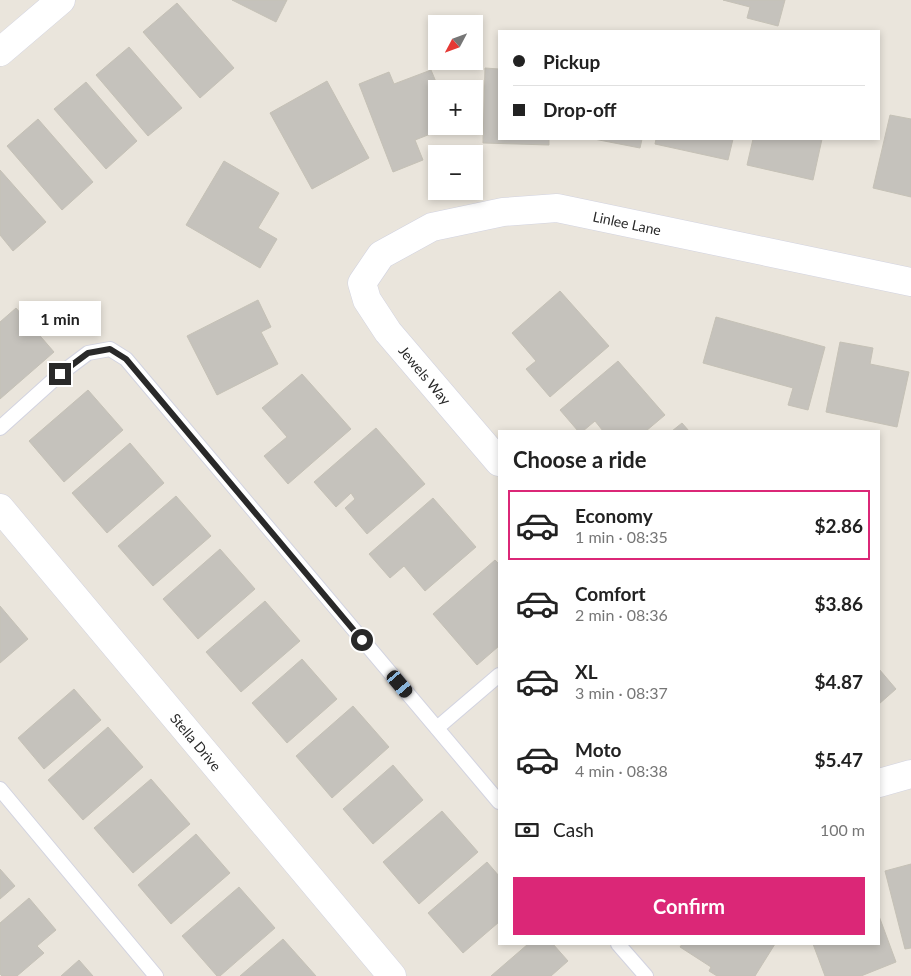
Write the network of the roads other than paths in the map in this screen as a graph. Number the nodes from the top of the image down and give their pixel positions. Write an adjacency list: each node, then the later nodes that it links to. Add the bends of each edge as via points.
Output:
1 (61, 0): 2 (street)
2 (0, 52)
3 (911, 282): 4 (street, Linlee Lane, via 557,208 503,212 432,227 381,254)
4 (362, 283): 6 (street, Jewels Way, via 367,300 388,332)
5 (0, 428): 9 (lane, via 88,353 110,349 126,359)
6 (498, 461)
7 (0, 508): 16 (street, Stella Drive)
8 (498, 676): 9 (lane)
9 (437, 728): 13 (lane)
10 (911, 774): 11 (street)
11 (880, 783)
12 (0, 789): 15 (lane)
13 (498, 801)
14 (619, 945): 17 (lane)
15 (156, 976)
16 (392, 976)
17 (646, 976)

